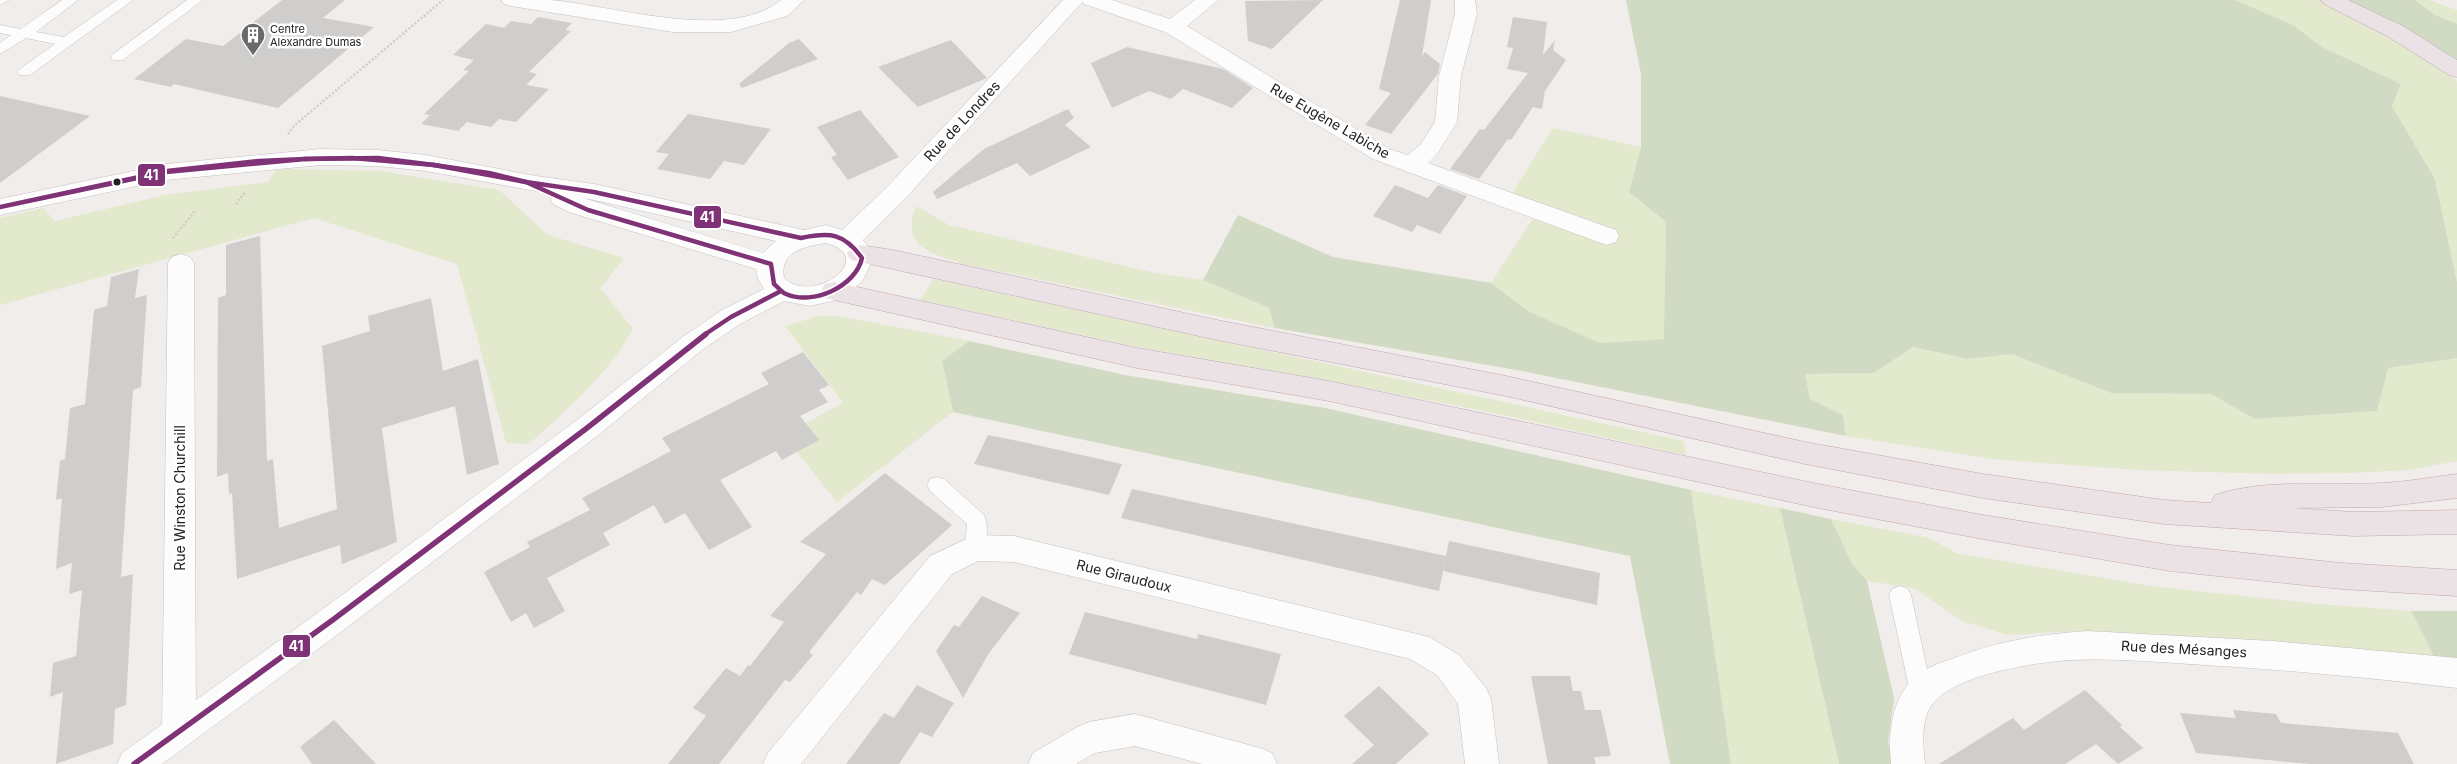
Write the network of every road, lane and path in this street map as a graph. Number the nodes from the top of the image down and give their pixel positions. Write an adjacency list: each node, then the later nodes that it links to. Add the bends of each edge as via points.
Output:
1 (71, 0): 14 (lane)
2 (126, 0): 15 (lane)
3 (196, 0): 17 (lane)
4 (443, 0): 20 (path, via 295,125)
5 (511, 0): 6 (street, via 673,26 730,26 780,12)
6 (794, 0)
7 (1074, 0): 26 (street, Rue de Londres, via 895,194)
8 (1090, 0): 12 (street, Rue Eugène Labiche)
9 (1208, 0): 12 (street)
10 (1465, 0): 21 (street, via 1466,14 1450,76 1446,122 1429,150)
11 (2331, 0): 18 (highway, via 2395,32)
12 (1173, 27): 21 (street, Rue Eugène Labiche, via 1381,154)
13 (0, 29): 14 (lane)
14 (24, 34): 15 (lane); 16 (lane)
15 (67, 42): 19 (lane)
16 (0, 50)
17 (118, 57)
18 (2457, 70)
19 (25, 72)
20 (268, 160): 22 (street, via 321,156 378,158 426,163); 23 (street, via 166,172)
21 (1412, 165): 24 (street, Rue Eugène Labiche)
22 (536, 184): 25 (street, via 594,192); 28 (street, via 578,206)
23 (0, 208)
24 (1607, 236)
25 (800, 238): 26 (street, via 826,234); 28 (street, via 777,254)
26 (854, 247): 29 (street, via 860,264 856,274); 32 (highway, via 893,259 1222,331 1506,386 1805,453 1983,486)
27 (181, 264): 41 (street, Rue Winston Churchill)
28 (776, 277): 29 (street, via 797,296); 41 (street, via 731,317 587,428)
29 (834, 291): 36 (highway, via 1137,358 1328,391 1746,481 1977,526 2170,558)
30 (936, 484): 34 (lane, via 976,521)
31 (2457, 486): 32 (highway, via 2382,495 2286,496)
32 (2164, 512): 33 (highway, via 2354,524)
33 (2457, 522)
34 (975, 548): 43 (street, Rue Giraudoux, via 941,564); 46 (street, Rue Giraudoux, via 1014,549 1418,647 1448,666 1474,698)
35 (2457, 572): 36 (highway)
36 (2399, 580): 37 (highway)
37 (2457, 583)
38 (1900, 595): 40 (lane)
39 (2457, 673): 40 (street, Rue des Mésanges, via 2309,657 2087,644 2037,648 1998,656 1943,676)
40 (1921, 692): 47 (street, via 1907,723)
41 (179, 732): 42 (street)
42 (134, 764)
43 (780, 764)
44 (1045, 764): 45 (street, via 1089,738 1135,730)
45 (1260, 764)
46 (1482, 764)
47 (1908, 764)

